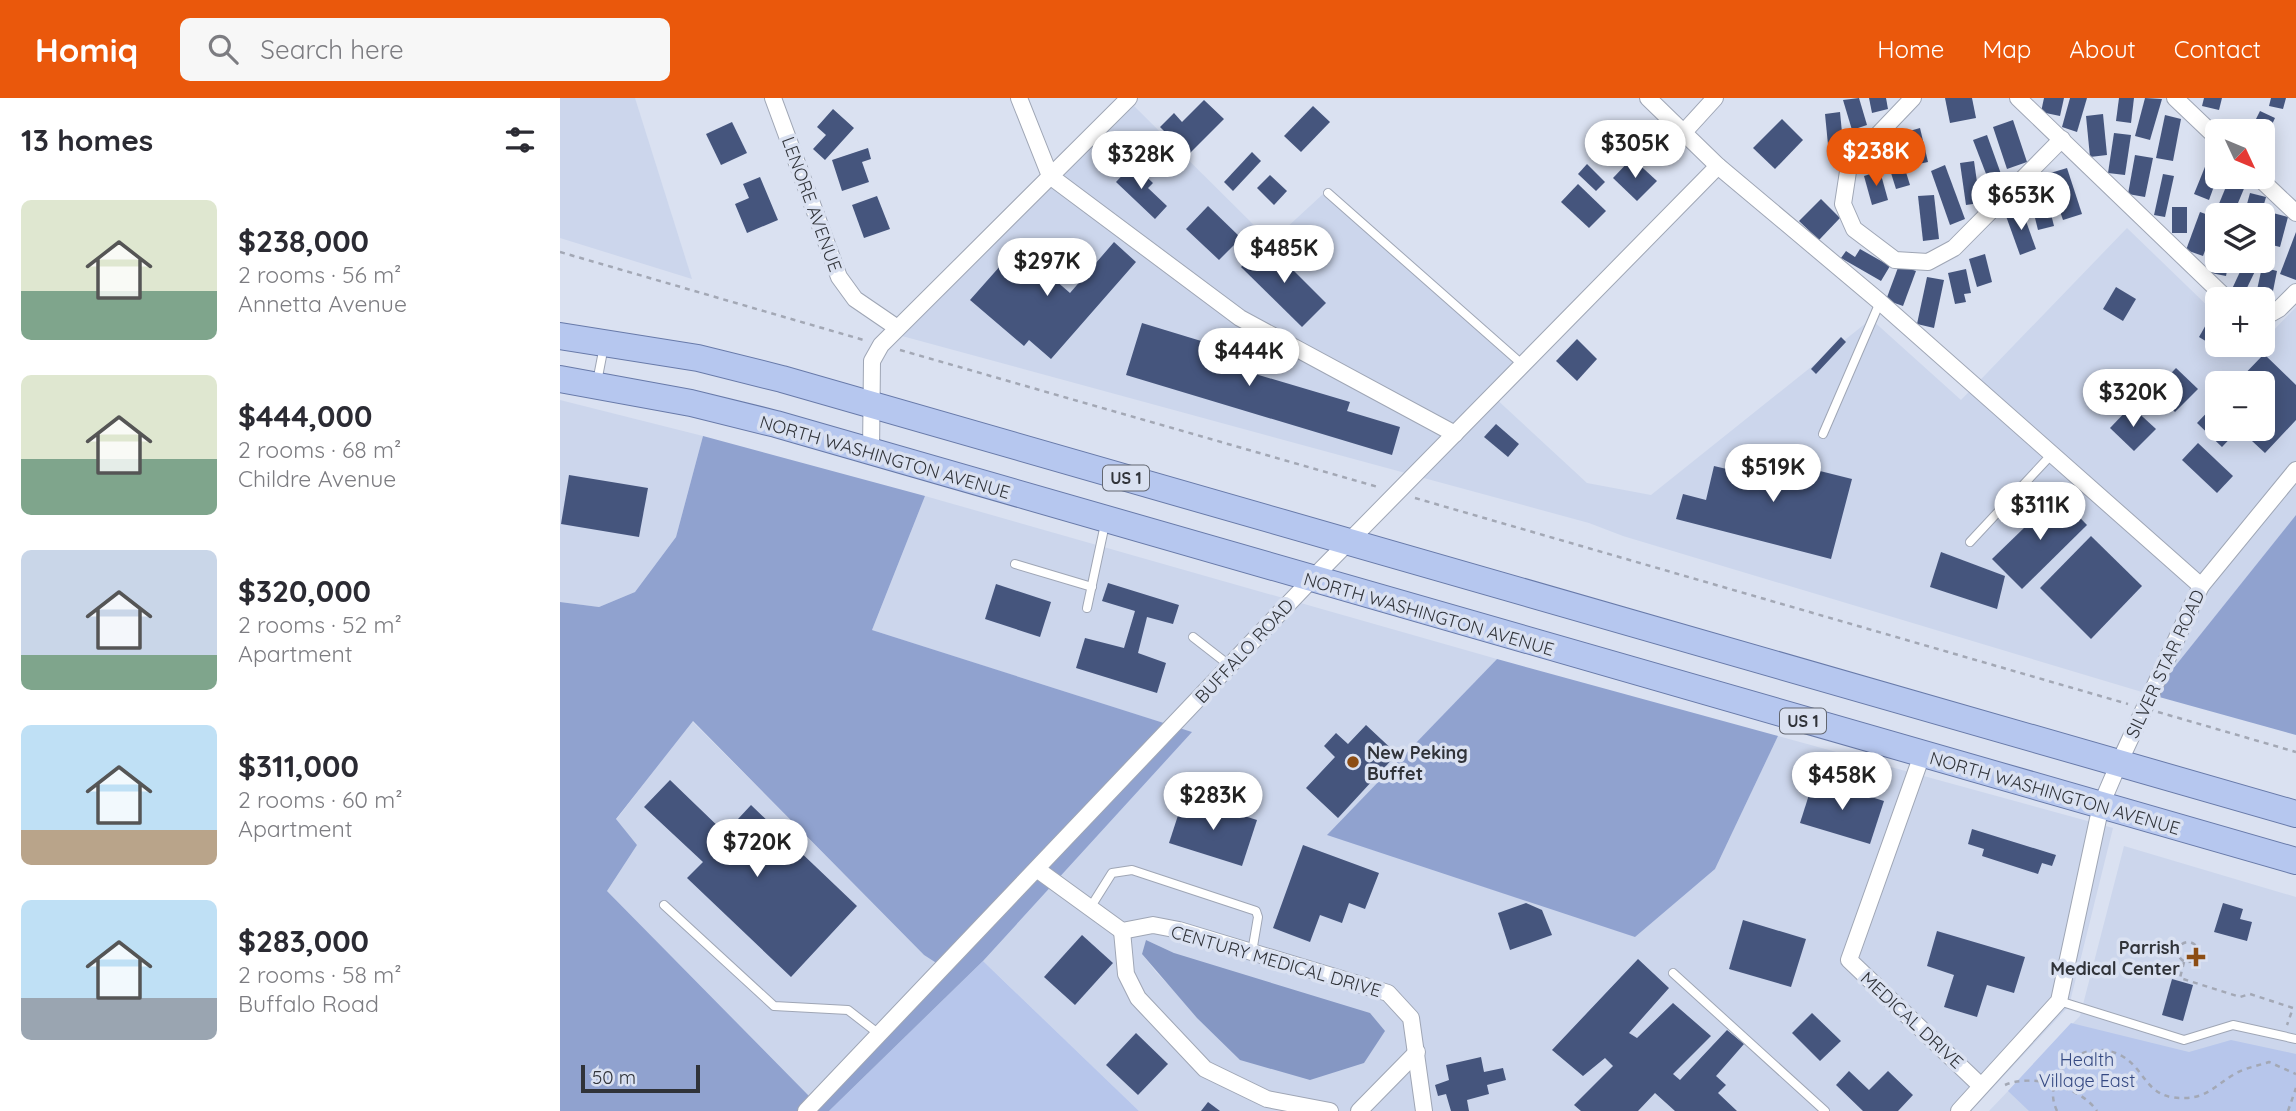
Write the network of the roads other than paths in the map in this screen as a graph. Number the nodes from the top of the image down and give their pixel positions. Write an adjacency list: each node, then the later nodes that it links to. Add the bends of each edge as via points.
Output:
1 (773, 98): 22 (street, LENORE AVENUE, via 839,277 856,299)
2 (1019, 98): 13 (street)
3 (1129, 98): 13 (street)
4 (1648, 98): 10 (street)
5 (1715, 98): 10 (street)
6 (1913, 98): 11 (street, via 1849,165 1843,204 1854,229 1895,260 1928,262 1954,248)
7 (2018, 98): 11 (street)
8 (2175, 98): 9 (street)
9 (2205, 127)
10 (1684, 132): 12 (street)
11 (2062, 139): 17 (street)
12 (1718, 166): 19 (street); 25 (street, BUFFALO ROAD)
13 (1050, 177): 22 (street); 29 (street, via 1240,318)
14 (2271, 189): 16 (street)
15 (1328, 193): 25 (lane)
16 (2296, 213)
17 (2215, 287)
18 (2296, 292): 20 (street)
19 (1880, 302): 30 (lane); 32 (street)
20 (2275, 311)
21 (560, 318): 24 (main road)
22 (896, 327): 28 (street, via 872,361)
23 (560, 336): 24 (main road, US 1)
24 (605, 342): 27 (lane); 28 (main road, US 1, via 738,368)
25 (1523, 365): 29 (street, BUFFALO ROAD)
26 (560, 379): 27 (main road, NORTH WASHINGTON AVENUE / US 1)
27 (597, 384): 31 (main road, NORTH WASHINGTON AVENUE / US 1, via 691,403)
28 (869, 404): 31 (street); 35 (main road, US 1)
29 (1455, 434): 35 (street, BUFFALO ROAD)
30 (1824, 434)
31 (871, 452): 34 (main road, NORTH WASHINGTON AVENUE / US 1)
32 (2052, 454): 36 (lane); 39 (street)
33 (2296, 470): 39 (street, SILVER STAR ROAD)
34 (1105, 521): 38 (main road, NORTH WASHINGTON AVENUE / US 1); 40 (lane)
35 (1350, 542): 38 (street, BUFFALO ROAD); 45 (main road, US 1)
36 (1970, 542)
37 (1015, 564): 40 (lane)
38 (1311, 580): 43 (street, BUFFALO ROAD); 44 (main road, NORTH WASHINGTON AVENUE / US 1)
39 (2201, 586): 45 (street, SILVER STAR ROAD)
40 (1091, 587): 41 (lane)
41 (1087, 608)
42 (1193, 637): 43 (lane)
43 (1230, 666): 49 (street, BUFFALO ROAD)
44 (1922, 755): 46 (main road, NORTH WASHINGTON AVENUE / US 1); 59 (street, MEDICAL DRIVE, via 1849,960)
45 (2119, 764): 46 (street, SILVER STAR ROAD); 47 (main road, US 1)
46 (2101, 806): 48 (main road, NORTH WASHINGTON AVENUE / US 1); 55 (street, SILVER STAR ROAD)
47 (2296, 814)
48 (2296, 861)
49 (1038, 870): 51 (street); 56 (street, BUFFALO ROAD)
50 (664, 905): 56 (lane, via 774,1006 848,1010)
51 (1090, 908): 52 (street); 53 (lane, via 1112,873 1132,870 1256,911)
52 (1122, 931): 53 (street, CENTURY MEDICAL DRIVE, via 1153,925); 61 (street, via 1126,974 1138,998 1205,1069 1267,1099)
53 (1252, 952): 58 (street, CENTURY MEDICAL DRIVE, via 1388,993 1411,1018)
54 (1673, 973): 64 (lane)
55 (2059, 1001): 57 (lane, via 2184,1040 2233,1025); 59 (street)
56 (879, 1034): 60 (street, BUFFALO ROAD)
57 (2296, 1039)
58 (1417, 1052): 62 (street); 63 (street, CENTURY MEDICAL DRIVE)
59 (1981, 1086): 65 (street)
60 (806, 1111)
61 (1330, 1111)
62 (1359, 1111)
63 (1424, 1111)
64 (1825, 1111)
65 (1959, 1111)

